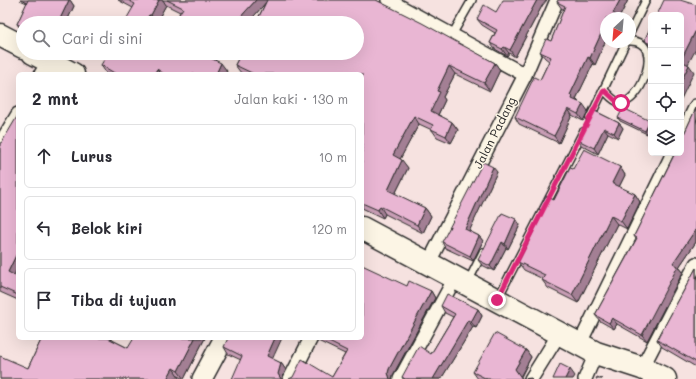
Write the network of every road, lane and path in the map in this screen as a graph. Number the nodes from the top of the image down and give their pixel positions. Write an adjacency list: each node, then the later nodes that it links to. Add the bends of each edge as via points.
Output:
1 (388, 0): 6 (street)
2 (472, 0): 6 (lane)
3 (557, 0): 11 (street, Jalan Padang)
4 (646, 0): 5 (lane)
5 (636, 21)
6 (452, 35): 11 (street)
7 (636, 42): 12 (lane, via 646,46 648,54 645,74 632,99 617,102)
8 (623, 48): 12 (lane)
9 (41, 63): 10 (highway)
10 (67, 72)
11 (525, 75): 20 (street, Jalan Padang)
12 (604, 90): 23 (lane)
13 (696, 106): 15 (street)
14 (16, 117): 16 (street)
15 (684, 131)
16 (0, 144)
17 (672, 156): 27 (street)
18 (364, 233): 20 (highway)
19 (487, 244): 22 (lane)
20 (428, 264): 22 (highway)
21 (696, 264): 28 (street)
22 (461, 281): 23 (highway); 31 (street)
23 (497, 300): 24 (highway)
24 (559, 334): 27 (highway); 32 (street)
25 (223, 340): 29 (street)
26 (310, 340): 30 (street)
27 (588, 349): 28 (highway); 33 (street)
28 (636, 375): 34 (highway)
29 (202, 379)
30 (290, 379)
31 (400, 379)
32 (531, 379)
33 (585, 379)
34 (665, 379)

